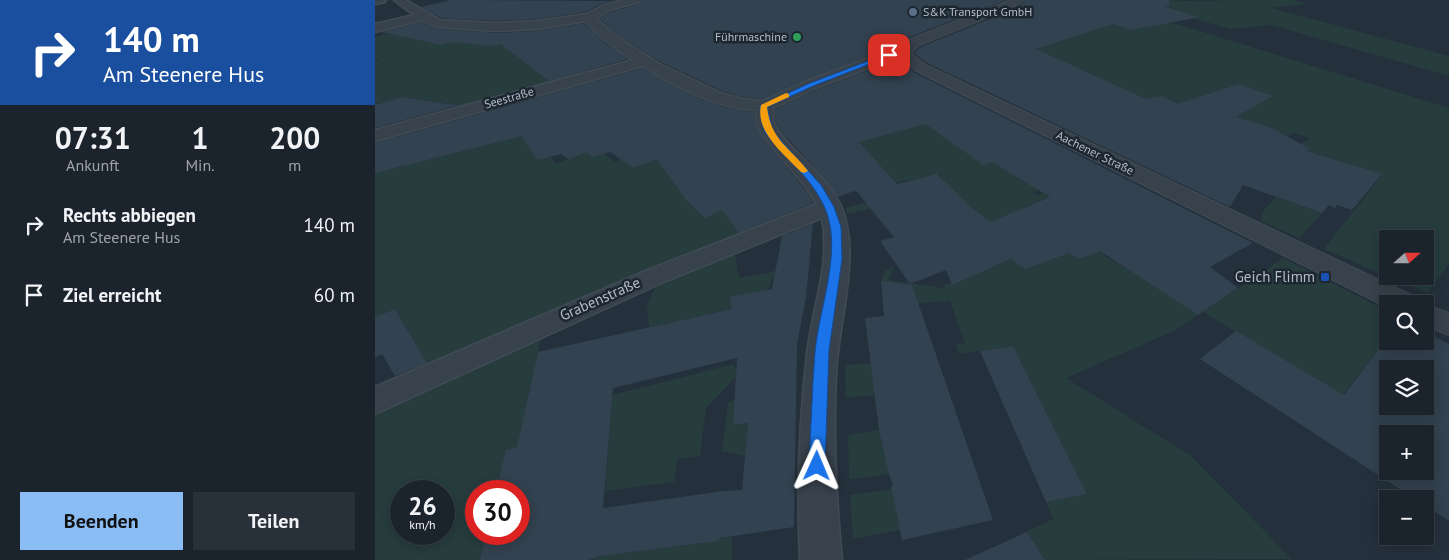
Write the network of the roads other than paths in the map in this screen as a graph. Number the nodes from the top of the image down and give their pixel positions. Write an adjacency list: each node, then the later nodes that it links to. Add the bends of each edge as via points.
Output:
1 (381, 0): 5 (street)
2 (399, 0): 6 (street)
3 (635, 0): 7 (street, via 606,8)
4 (1018, 0): 9 (street, via 915,42)
5 (375, 1)
6 (423, 16): 7 (street, via 447,25 485,27 538,25); 8 (street)
7 (589, 17): 10 (street, via 607,36)
8 (375, 28)
9 (904, 54): 11 (street, via 869,63); 14 (street, Aachener Straße, via 915,65)
10 (644, 61): 11 (street, via 724,100); 12 (street, Seestraße)
11 (764, 106): 13 (street, via 769,132 812,179)
12 (375, 136)
13 (830, 207): 17 (street, Grabenstraße, via 749,236 627,287); 18 (street, via 837,238 822,350 817,450)
14 (1387, 295)
15 (1434, 318): 16 (street)
16 (1449, 325)
17 (375, 401)
18 (821, 560)

